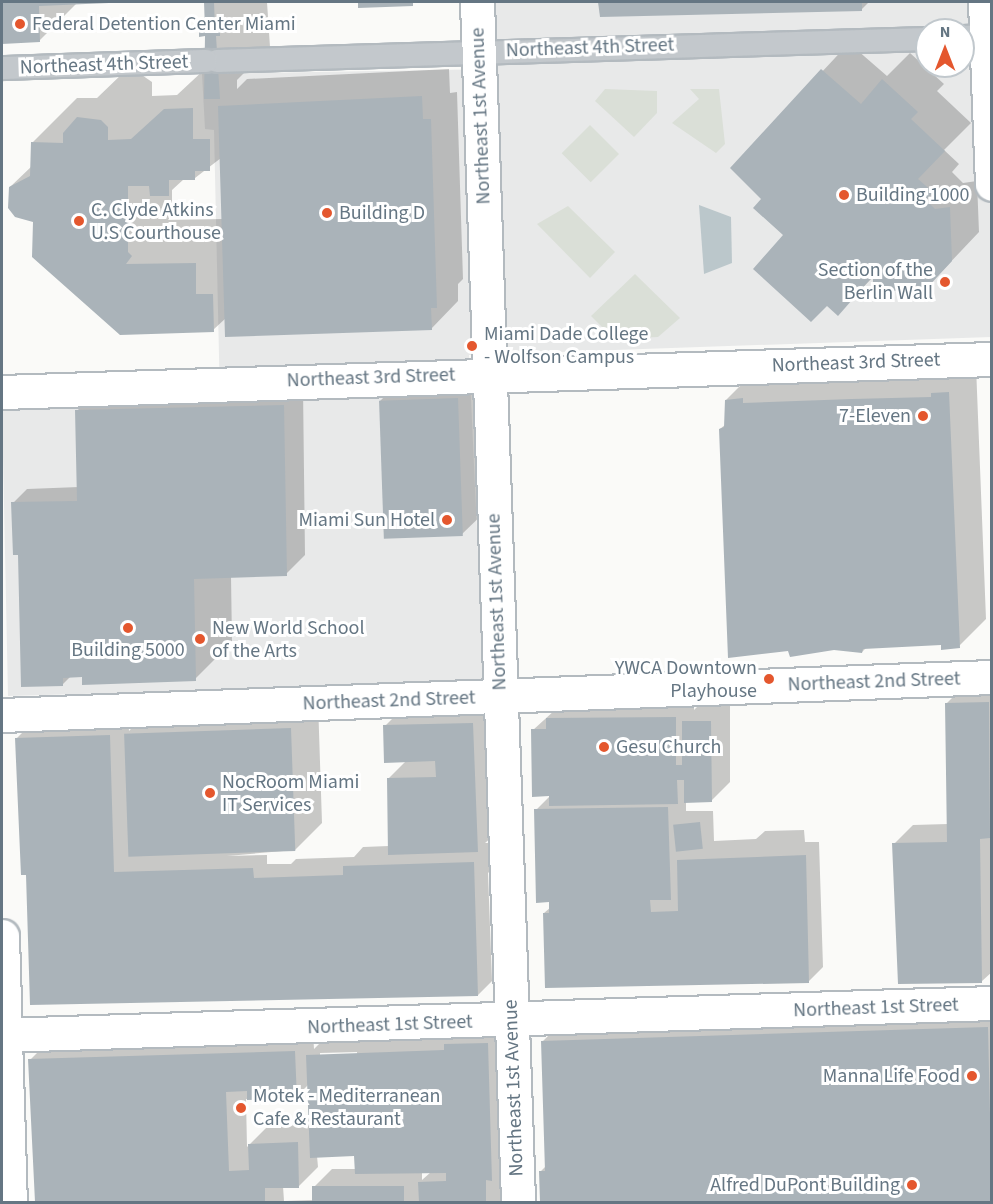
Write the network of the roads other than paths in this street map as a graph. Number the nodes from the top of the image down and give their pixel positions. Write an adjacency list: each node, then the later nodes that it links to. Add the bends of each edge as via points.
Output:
1 (477, 2): 5 (main road, Northeast 1st Avenue)
2 (985, 2): 3 (main road)
3 (980, 37): 7 (main road)
4 (915, 39): 5 (street, Northeast 4th Street)
5 (478, 51): 6 (street, Northeast 4th Street); 9 (main road, Northeast 1st Avenue)
6 (2, 68)
7 (992, 184)
8 (992, 359): 9 (main road, Northeast 3rd Street)
9 (489, 374): 10 (main road, Northeast 3rd Street); 12 (main road, Northeast 1st Avenue)
10 (2, 392)
11 (992, 677): 12 (main road, Northeast 2nd Street)
12 (500, 697): 13 (main road, Northeast 2nd Street); 16 (main road, Northeast 1st Avenue)
13 (2, 715)
14 (2, 936): 17 (main road)
15 (992, 1003): 16 (main road, Northeast 1st Street)
16 (511, 1021): 17 (main road, Northeast 1st Street); 19 (main road, Northeast 1st Avenue)
17 (3, 1035): 18 (main road)
18 (10, 1203)
19 (518, 1203)

